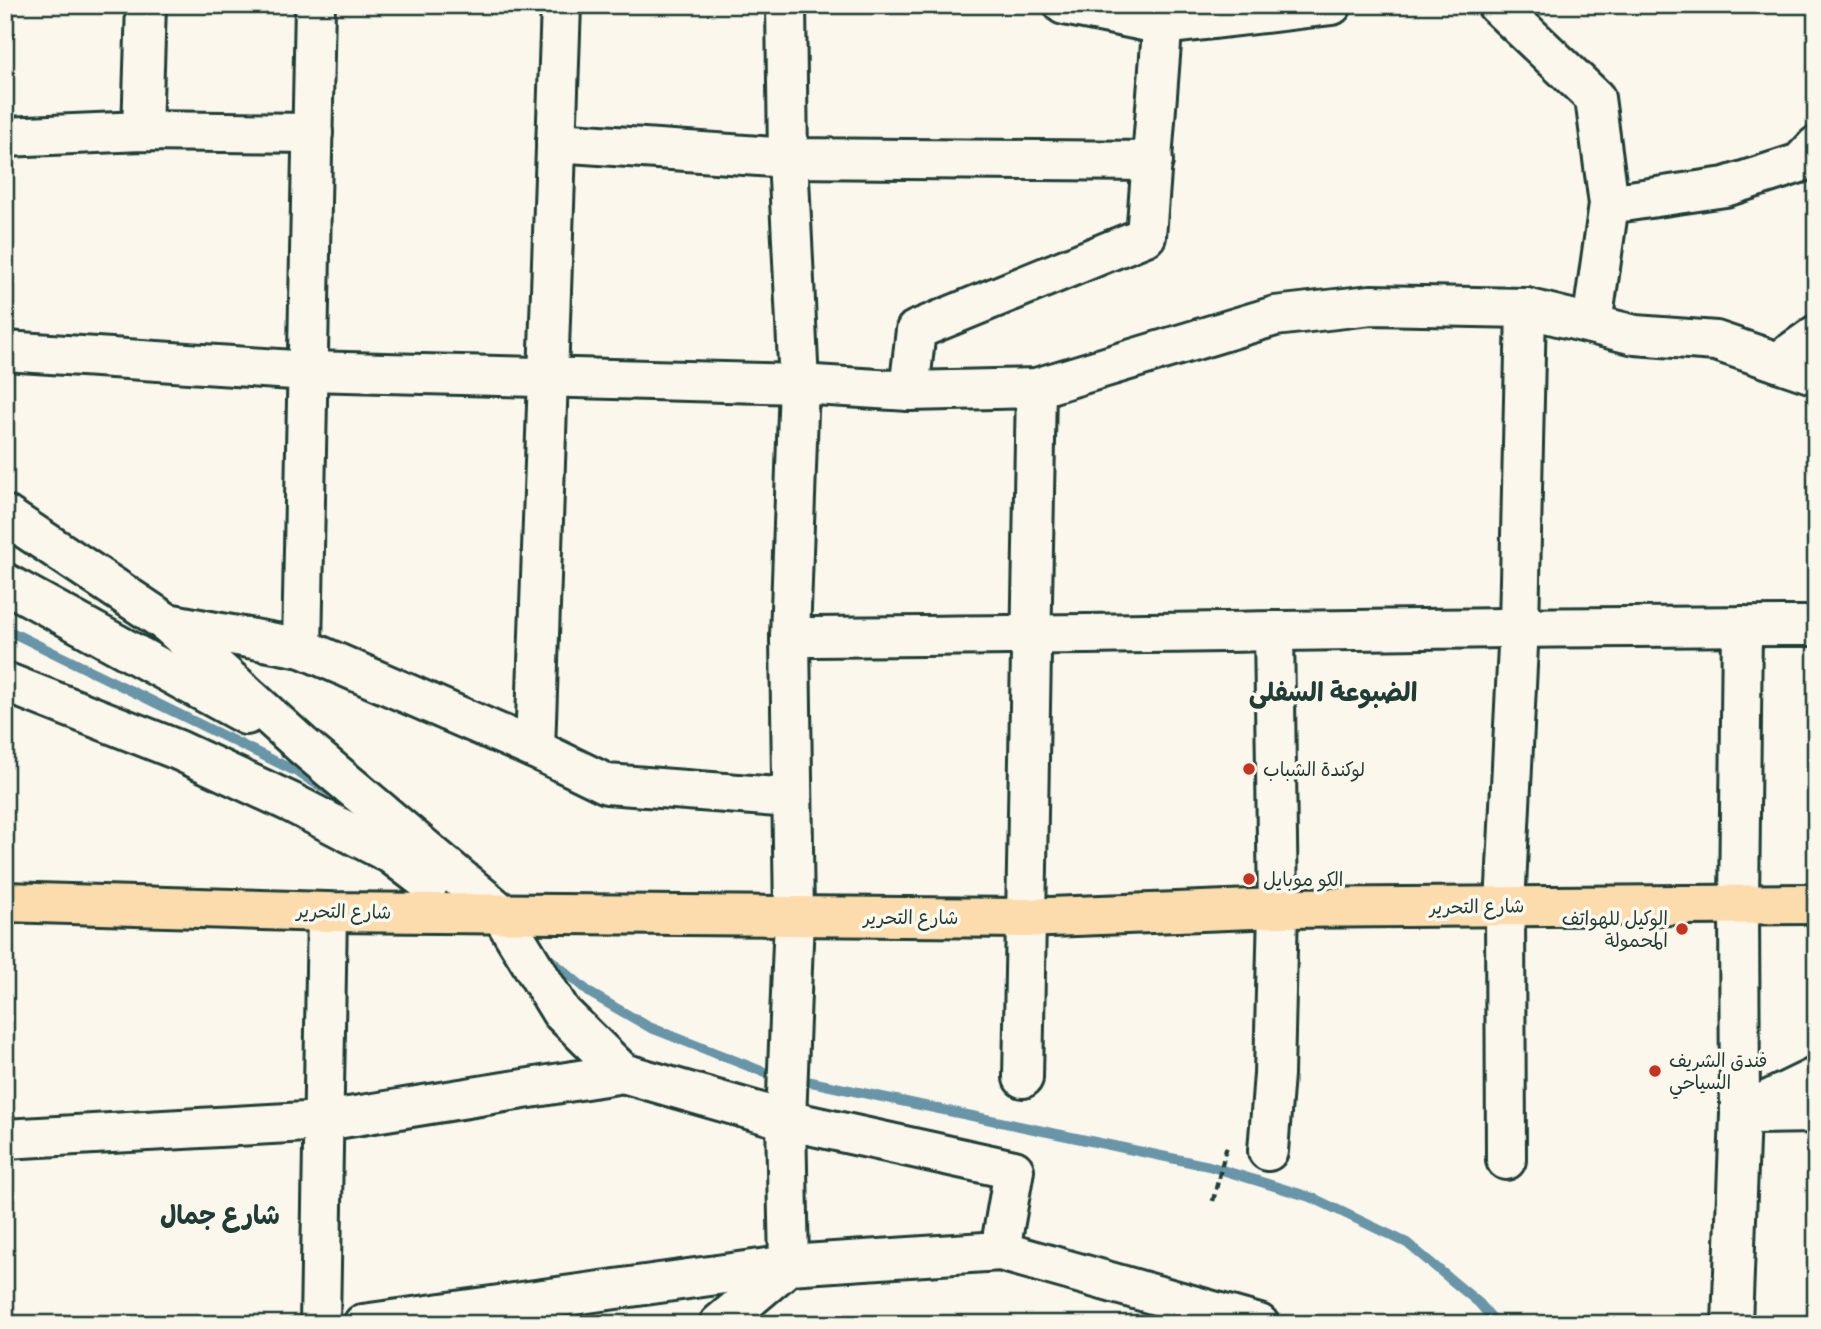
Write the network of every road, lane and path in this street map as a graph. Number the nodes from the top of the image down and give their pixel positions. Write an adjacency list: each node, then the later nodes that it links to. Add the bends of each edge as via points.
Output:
1 (146, 5): 9 (street)
2 (315, 5): 10 (street)
3 (561, 5): 12 (street)
4 (786, 5): 14 (street)
5 (1064, 5): 8 (street)
6 (1332, 5): 8 (street)
7 (1497, 5): 16 (street, via 1595,98)
8 (1164, 15): 15 (street)
9 (142, 131): 10 (street); 11 (street)
10 (313, 133): 22 (street)
11 (5, 137)
12 (556, 142): 14 (street); 24 (street)
13 (1816, 146): 16 (street, via 1800,163 1725,187)
14 (788, 158): 15 (street); 25 (street)
15 (1153, 161): 27 (street, via 1146,236 916,330)
16 (1609, 204): 18 (street)
17 (1526, 308): 18 (street); 26 (street, via 1371,305 1275,316); 31 (street)
18 (1592, 324): 21 (street, via 1635,335 1716,341)
19 (1816, 335): 21 (street)
20 (5, 351): 22 (street)
21 (1778, 362): 23 (street)
22 (309, 371): 24 (street); 37 (street)
23 (1816, 375)
24 (548, 377): 25 (street); 40 (street)
25 (799, 384): 27 (street); 36 (street)
26 (1036, 388): 27 (street); 35 (street)
27 (909, 391)
28 (5, 515): 30 (street)
29 (5, 583): 39 (street)
30 (167, 622): 37 (street); 39 (street)
31 (1520, 626): 32 (street); 34 (street); 45 (street)
32 (1742, 626): 33 (street); 44 (street)
33 (1816, 626)
34 (1274, 631): 35 (street); 46 (street)
35 (1030, 636): 36 (street); 51 (street)
36 (790, 637): 41 (street)
37 (302, 648): 40 (street)
38 (5, 682): 48 (street, via 178,750 290,802 391,854 445,895)
39 (303, 746): 49 (street)
40 (535, 749): 41 (street, via 607,784)
41 (791, 798): 50 (street)
42 (5, 902): 47 (main road, شارع التحرير)
43 (1816, 904): 44 (main road, شارع التحرير)
44 (1739, 905): 45 (main road, شارع التحرير); 57 (street)
45 (1505, 906): 46 (main road, شارع التحرير); 62 (street)
46 (1278, 908): 51 (main road, شارع التحرير); 61 (street)
47 (327, 912): 48 (main road, شارع التحرير); 58 (street)
48 (456, 912): 49 (main road, شارع التحرير)
49 (500, 912): 50 (main road, شارع التحرير); 52 (street, via 561,1012)
50 (794, 917): 51 (main road, شارع التحرير); 55 (street)
51 (1025, 918): 54 (street)
52 (623, 1073): 55 (street); 58 (street)
53 (1816, 1077): 57 (street)
54 (1023, 1078)
55 (787, 1110): 64 (street, via 1014,1170); 65 (street)
56 (1816, 1113): 57 (street)
57 (1740, 1114): 70 (street)
58 (324, 1121): 59 (street); 66 (street)
59 (5, 1139)
60 (1227, 1145): 63 (path)
61 (1268, 1151)
62 (1506, 1160)
63 (1213, 1200)
64 (1000, 1251): 65 (street); 69 (street)
65 (789, 1265): 67 (street); 68 (street)
66 (320, 1324)
67 (363, 1324)
68 (719, 1324)
69 (1258, 1324)
70 (1732, 1324)

